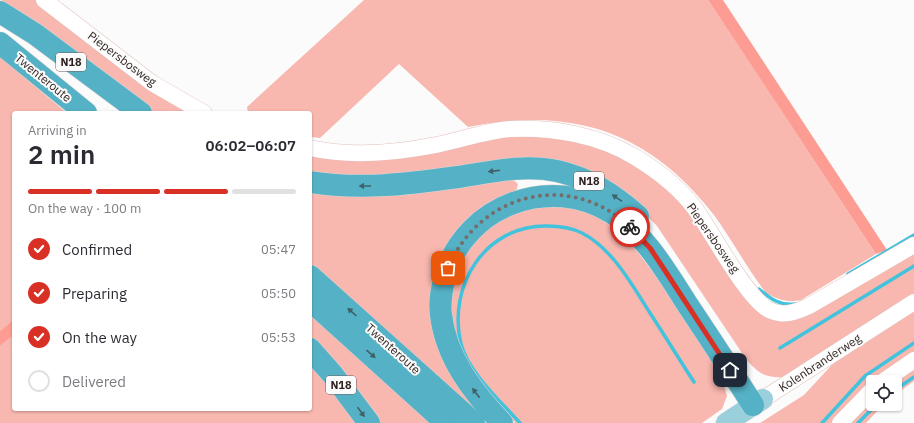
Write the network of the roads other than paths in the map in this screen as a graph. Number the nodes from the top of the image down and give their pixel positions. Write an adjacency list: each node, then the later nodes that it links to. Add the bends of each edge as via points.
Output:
1 (44, 0): 10 (street, Piepersbosweg, via 152,83)
2 (0, 12): 9 (highway, N18, via 35,34)
3 (0, 18): 8 (highway, Twenteroute / N18)
4 (0, 43): 5 (highway, Twenteroute / N18)
5 (28, 65): 6 (highway, N18); 7 (highway, Twenteroute / N18)
6 (73, 111)
7 (84, 111)
8 (116, 111)
9 (138, 111)
10 (201, 111)
11 (312, 148): 13 (street, Piepersbosweg, via 384,152 437,145 483,133 536,129 561,131 613,146 634,156 674,186 696,210 753,295 770,310 780,313 792,313 809,306)
12 (312, 182): 21 (highway, N18, one-way to 12, via 652,232 623,202 592,183 556,171 531,168 506,169 382,186)
13 (914, 245)
14 (312, 278): 24 (highway, Twenteroute, one-way to 14)
15 (312, 302): 23 (highway, Twenteroute, one-way to 23)
16 (914, 302): 21 (street, Kolenbranderweg)
17 (312, 351): 22 (highway, N18, one-way to 22)
18 (914, 360): 19 (street)
19 (892, 375)
20 (866, 396): 27 (street)
21 (758, 402): 25 (highway, N18, one-way to 21, via 481,400 456,363 440,313 442,286 453,254 476,225 516,201 548,195 596,204 625,222 662,266); 26 (main road, Kolenbranderweg)
22 (369, 423)
23 (446, 423)
24 (474, 423)
25 (502, 423)
26 (726, 423)
27 (840, 423)

